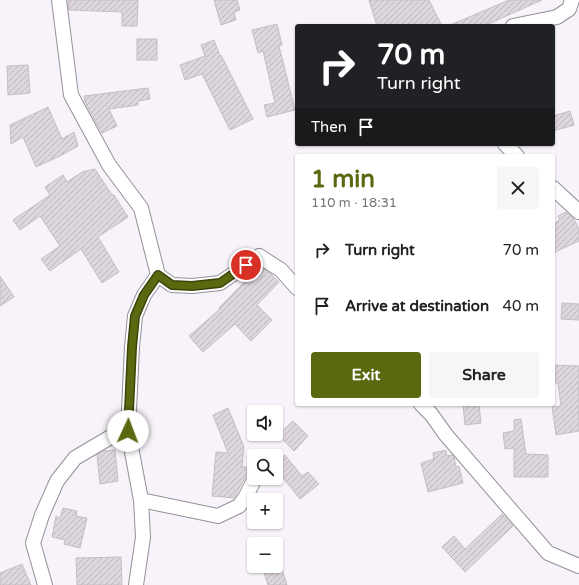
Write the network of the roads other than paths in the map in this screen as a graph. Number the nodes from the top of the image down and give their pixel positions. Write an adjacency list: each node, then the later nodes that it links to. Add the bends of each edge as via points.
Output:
1 (59, 0): 8 (street, via 71,95 109,165 141,208)
2 (572, 0): 3 (street, via 569,9 558,17)
3 (523, 24)
4 (507, 146): 5 (street)
5 (515, 154)
6 (555, 190): 7 (street)
7 (579, 212)
8 (158, 275): 9 (street, via 172,285 220,283 259,256 281,270); 11 (street, via 144,295 135,316)
9 (295, 286)
10 (423, 406): 14 (street, via 548,553)
11 (128, 431): 13 (street); 15 (street, via 114,435 75,458 57,481 42,515 34,543)
12 (252, 485): 13 (street, via 239,506 218,516)
13 (141, 500): 16 (street, via 143,537)
14 (579, 566)
15 (45, 585)
16 (136, 585)

